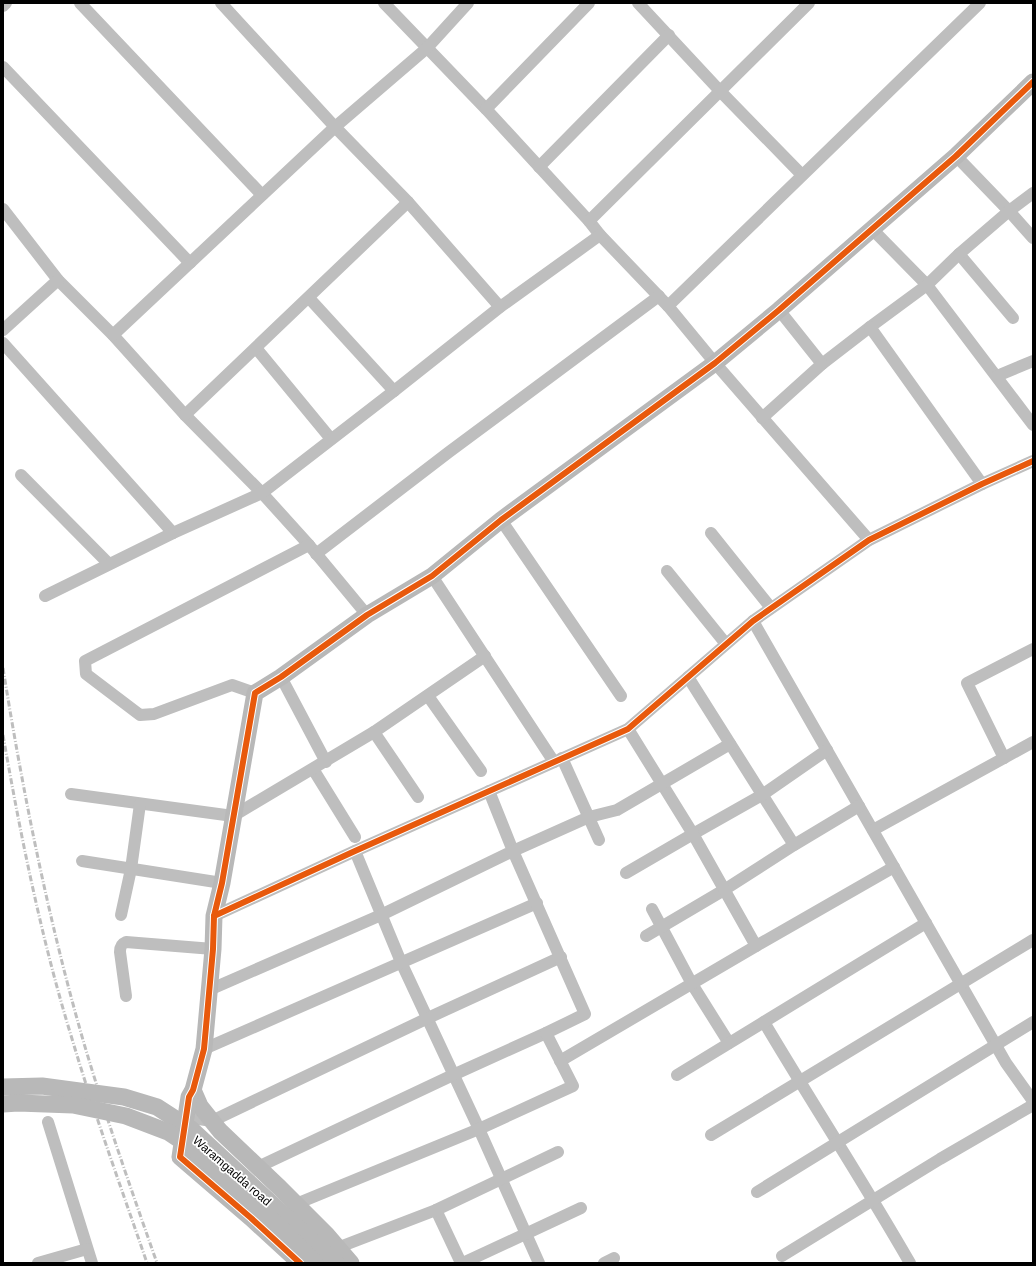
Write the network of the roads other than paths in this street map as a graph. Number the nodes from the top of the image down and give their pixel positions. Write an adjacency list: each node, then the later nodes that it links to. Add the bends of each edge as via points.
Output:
1 (6, 3): 9 (street)
2 (80, 3): 22 (street)
3 (221, 3): 17 (street)
4 (384, 3): 12 (street)
5 (468, 3): 12 (street)
6 (589, 3): 16 (street)
7 (638, 3): 11 (street)
8 (980, 3): 20 (street)
9 (3, 6)
10 (802, 6): 15 (street)
11 (669, 35): 15 (street); 19 (street)
12 (427, 48): 16 (street); 17 (street)
13 (3, 67): 31 (street)
14 (1032, 83): 18 (street)
15 (720, 91): 20 (street); 26 (street)
16 (486, 109): 19 (street)
17 (335, 127): 22 (street); 23 (street)
18 (956, 156): 25 (street); 27 (street)
19 (538, 167): 26 (street)
20 (802, 175): 36 (street)
21 (1033, 193): 25 (street)
22 (262, 195): 31 (street)
23 (408, 202): 35 (street); 37 (street)
24 (3, 208): 32 (street)
25 (1009, 211): 29 (street); 30 (street)
26 (589, 221): 28 (street)
27 (872, 229): 33 (street); 38 (street)
28 (600, 235): 34 (street); 37 (street)
29 (1033, 238)
30 (959, 254): 33 (street); 39 (street)
31 (190, 263): 42 (street)
32 (58, 280): 41 (street); 42 (street)
33 (927, 285): 40 (street); 48 (street)
34 (659, 296): 36 (street); 62 (street)
35 (309, 298): 44 (street); 49 (street)
36 (668, 306): 46 (street)
37 (500, 307): 49 (street)
38 (778, 310): 46 (street); 47 (street)
39 (1012, 318)
40 (870, 327): 47 (street); 56 (street)
41 (3, 330)
42 (113, 335): 50 (street)
43 (3, 343): 59 (street)
44 (256, 348): 50 (street); 53 (street)
45 (1033, 361): 48 (street)
46 (715, 363): 51 (street); 58 (street)
47 (822, 364): 51 (street)
48 (997, 376): 52 (street)
49 (394, 391): 53 (street)
50 (186, 415): 57 (street)
51 (762, 418): 61 (street)
52 (1033, 425)
53 (331, 439): 57 (street)
54 (1033, 461): 56 (street)
55 (21, 475): 63 (street)
56 (982, 484): 61 (street)
57 (262, 493): 59 (street); 62 (street)
58 (501, 520): 65 (street); 77 (street)
59 (173, 533): 63 (street)
60 (712, 533): 67 (street)
61 (869, 540): 67 (street)
62 (313, 550): 68 (street); 75 (street, via 85,661 86,674 140,715 154,714 232,685)
63 (109, 564): 66 (street)
64 (667, 571): 70 (street)
65 (432, 576): 68 (street); 72 (street)
66 (45, 596)
67 (771, 608): 69 (street)
68 (367, 615): 73 (street)
69 (753, 621): 70 (street); 82 (street)
70 (726, 644): 74 (street)
71 (1033, 649): 83 (street, via 967,683)
72 (485, 656): 76 (street); 84 (street)
73 (281, 677): 75 (street); 85 (street)
74 (688, 677): 78 (street); 81 (street)
75 (255, 693): 95 (street)
76 (428, 696): 79 (street); 87 (street)
77 (621, 696)
78 (628, 729): 84 (street); 88 (street)
79 (374, 732): 85 (street); 92 (street)
80 (1033, 742): 83 (street)
81 (730, 744): 88 (street); 91 (street)
82 (827, 750): 91 (street); 94 (street)
83 (1004, 758): 97 (street)
84 (558, 760): 89 (street); 96 (street)
85 (326, 762): 86 (street)
86 (313, 769): 95 (street); 99 (street)
87 (481, 771)
88 (662, 784): 96 (street, via 617,810); 98 (street)
89 (489, 791): 102 (street); 103 (street)
90 (71, 794): 93 (street)
91 (762, 795): 98 (street); 101 (street)
92 (418, 797)
93 (140, 804): 95 (street); 106 (street)
94 (859, 806): 97 (street); 101 (street)
95 (233, 816): 108 (street)
96 (588, 816): 100 (street); 102 (street)
97 (873, 830): 105 (street)
98 (693, 834): 107 (street); 109 (street)
99 (355, 837)
100 (599, 840)
101 (794, 844): 109 (street)
102 (513, 851): 110 (street); 113 (street)
103 (355, 852): 113 (street); 114 (street)
104 (82, 861): 106 (street)
105 (894, 867): 115 (street); 119 (street)
106 (131, 869): 108 (street); 112 (street)
107 (626, 873)
108 (222, 883): 114 (street)
109 (724, 890): 116 (street); 119 (street)
110 (537, 903): 121 (street); 122 (street)
111 (652, 909): 116 (street)
112 (121, 915)
113 (381, 915): 122 (street); 125 (street)
114 (214, 916): 120 (street)
115 (926, 923): 124 (street); 128 (street)
116 (662, 927): 117 (street); 123 (street)
117 (646, 936)
118 (1033, 940): 124 (street)
119 (756, 946): 123 (street)
120 (213, 949): 125 (street); 126 (street, via 126,942 122,944 120,952)
121 (560, 957): 127 (street); 130 (street, via 585,1014)
122 (401, 962): 127 (street); 133 (street)
123 (692, 984): 131 (street); 134 (street)
124 (961, 985): 132 (street); 137 (street)
125 (209, 990): 133 (street)
126 (126, 996)
127 (428, 1018): 135 (street); 144 (street)
128 (764, 1022): 131 (street); 137 (street)
129 (1033, 1022): 132 (street)
130 (546, 1033): 134 (street); 135 (street)
131 (729, 1043): 136 (street)
132 (995, 1044): 140 (street); 148 (street)
133 (204, 1049): 139 (street)
134 (560, 1061): 146 (street, via 573,1086)
135 (453, 1075): 146 (street); 150 (street)
136 (677, 1075)
137 (799, 1082): 147 (street); 148 (street)
138 (3, 1087): 159 (street, bridge, via 42,1086 124,1096 157,1107 191,1129)
139 (193, 1090): 143 (street, via 189,1097); 144 (street, via 200,1106)
140 (1033, 1101)
141 (3, 1104): 164 (street, Waramgadda road, bridge, via 73,1105 126,1116 168,1132 195,1150 284,1231)
142 (1033, 1105): 153 (street)
143 (186, 1117): 144 (street); 163 (street, via 180,1157)
144 (212, 1121): 150 (street)
145 (48, 1122): 158 (street)
146 (479, 1128): 151 (street); 154 (street)
147 (711, 1135)
148 (837, 1142): 152 (street); 153 (street)
149 (558, 1152): 151 (street)
150 (258, 1167): 154 (street)
151 (501, 1179): 156 (street); 157 (street)
152 (757, 1192)
153 (874, 1200): 160 (street); 168 (street)
154 (296, 1204): 159 (street)
155 (581, 1208): 157 (street)
156 (436, 1210): 159 (street); 166 (street)
157 (526, 1234): 166 (street); 167 (street)
158 (87, 1249): 161 (street); 162 (street)
159 (337, 1255): 165 (street)
160 (782, 1256)
161 (38, 1263)
162 (92, 1263)
163 (300, 1263)
164 (315, 1263)
165 (351, 1263)
166 (462, 1263)
167 (539, 1263)
168 (910, 1263)

